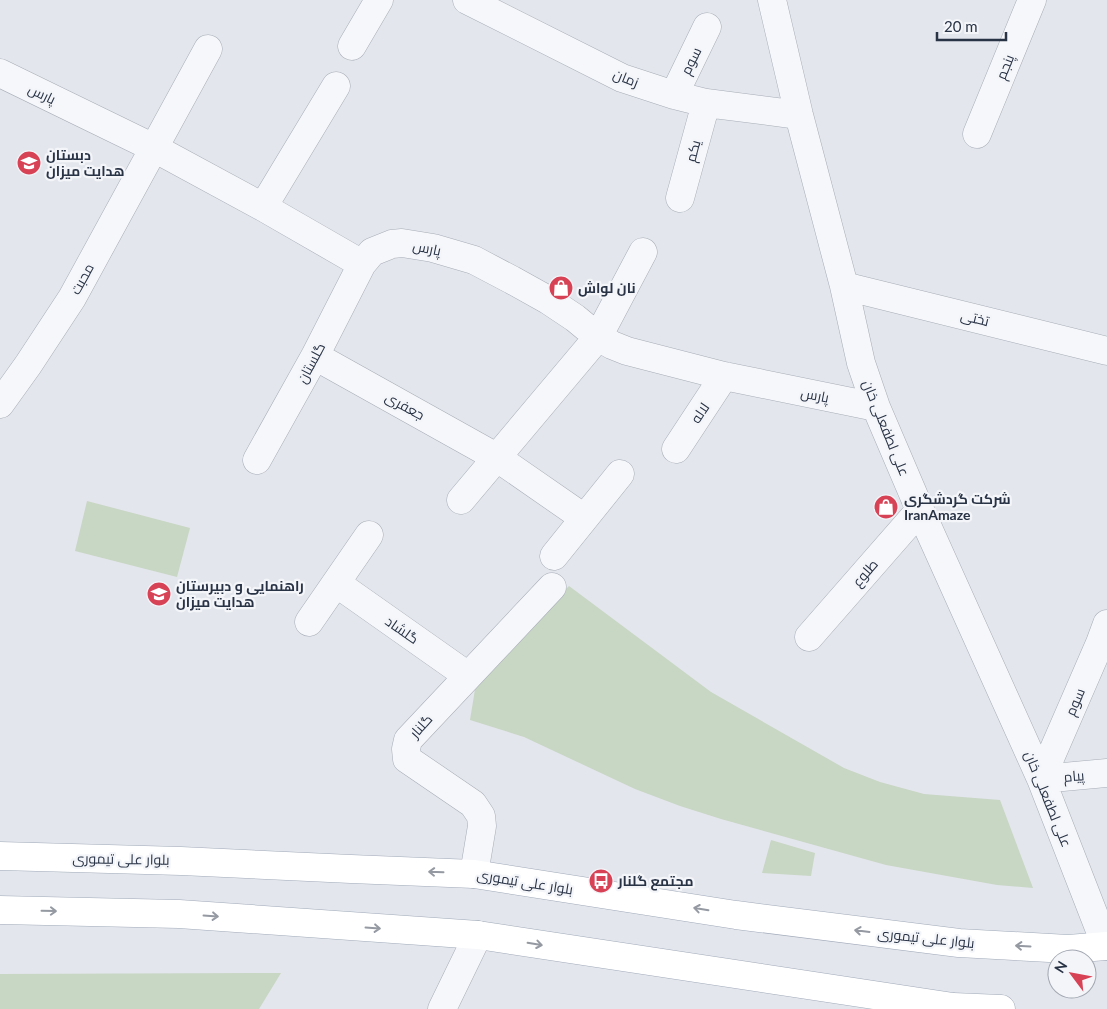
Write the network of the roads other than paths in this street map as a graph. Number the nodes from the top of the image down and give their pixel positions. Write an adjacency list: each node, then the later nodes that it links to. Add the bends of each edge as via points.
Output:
1 (379, 0): 6 (street)
2 (467, 0): 10 (street, زمان, via 622,78)
3 (772, 0): 12 (street, علی لطفعلی خان)
4 (1032, 0): 13 (street, پنجم)
5 (707, 27): 10 (street, سوم)
6 (352, 46)
7 (208, 49): 14 (street, محبت)
8 (0, 73): 14 (street, پارس)
9 (336, 86): 16 (street)
10 (674, 95): 11 (street, زمان)
11 (706, 103): 12 (street, زمان); 15 (street, یکم)
12 (799, 115): 19 (street, علی لطفعلی خان)
13 (977, 134)
14 (154, 148): 16 (street, پارس); 24 (street, محبت, via 72,298)
15 (680, 198)
16 (264, 207): 18 (street, پارس)
17 (643, 252): 20 (street)
18 (362, 264): 20 (street, پارس, via 372,252 402,243 474,260 548,300); 22 (street, گلستان)
19 (844, 286): 21 (street, تختی); 25 (street, علی لطفعلی خان, via 861,363)
20 (598, 337): 23 (street, پارس, via 627,351); 27 (street)
21 (1107, 351)
22 (315, 356): 27 (street, جعفری); 28 (street, گلستان)
23 (724, 376): 25 (street, پارس); 26 (street, لاله)
24 (0, 404)
25 (876, 407): 31 (street, علی لطفعلی خان)
26 (676, 449)
27 (496, 457): 30 (street); 32 (street, جعفری)
28 (257, 460)
29 (620, 474): 32 (street)
30 (461, 500)
31 (920, 510): 39 (street, طلوع); 42 (street, علی لطفعلی خان)
32 (584, 518): 34 (street)
33 (369, 535): 35 (street)
34 (554, 556)
35 (336, 583): 37 (street); 40 (street, گلشاد)
36 (552, 587): 40 (street, گلنار)
37 (309, 622)
38 (1107, 624): 42 (street, سوم)
39 (809, 636)
40 (468, 676): 44 (street, گلنار, via 408,740 406,749 407,760 472,804 481,816)
41 (1107, 773): 42 (street, پیام)
42 (1041, 779): 47 (street, علی لطفعلی خان)
43 (0, 856): 44 (main road, بلوار علی تیموری, one-way to 43, via 181,860)
44 (474, 874): 47 (main road, بلوار علی تیموری, one-way to 44, via 1068,949 959,943 736,915)
45 (0, 910): 46 (main road, one-way to 46, via 179,914)
46 (478, 935): 48 (street); 49 (main road, one-way to 49, via 953,1007)
47 (1106, 946)
48 (442, 1009)
49 (1001, 1009)

